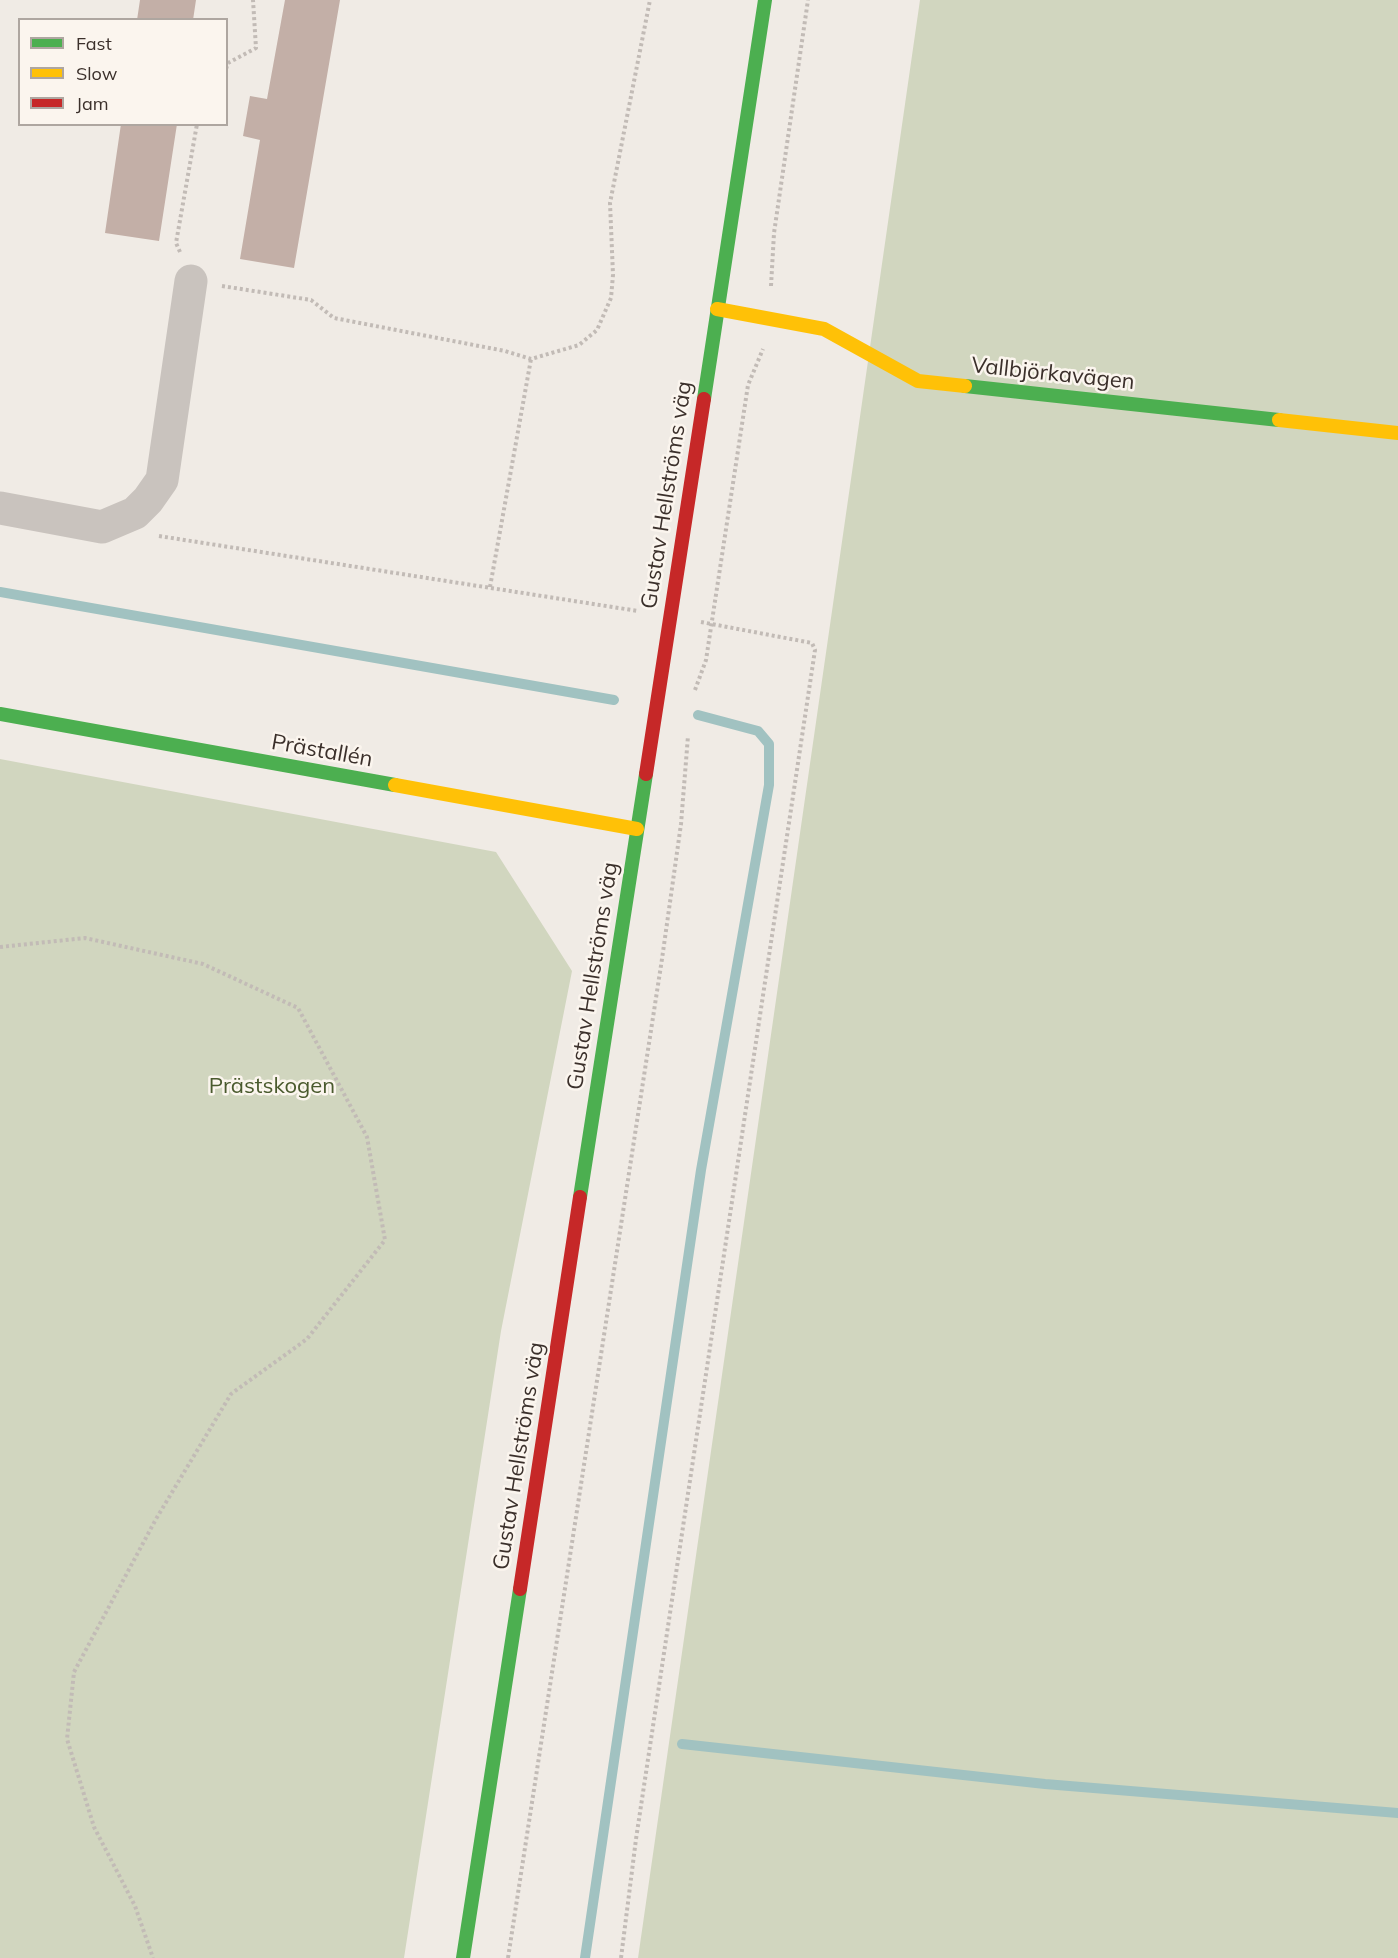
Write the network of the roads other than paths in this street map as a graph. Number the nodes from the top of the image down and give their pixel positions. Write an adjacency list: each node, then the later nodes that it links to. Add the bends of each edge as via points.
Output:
1 (765, 0): 3 (street, Gustav Hellströms väg)
2 (192, 281): 5 (street, via 162,480 135,513 102,527)
3 (717, 309): 4 (street, Vallbjörkavägen, via 824,329 918,381); 7 (street, Gustav Hellströms väg)
4 (1398, 433)
5 (0, 508)
6 (0, 714): 7 (street, Prästallén)
7 (637, 829): 8 (street, Gustav Hellströms väg)
8 (463, 1958)

